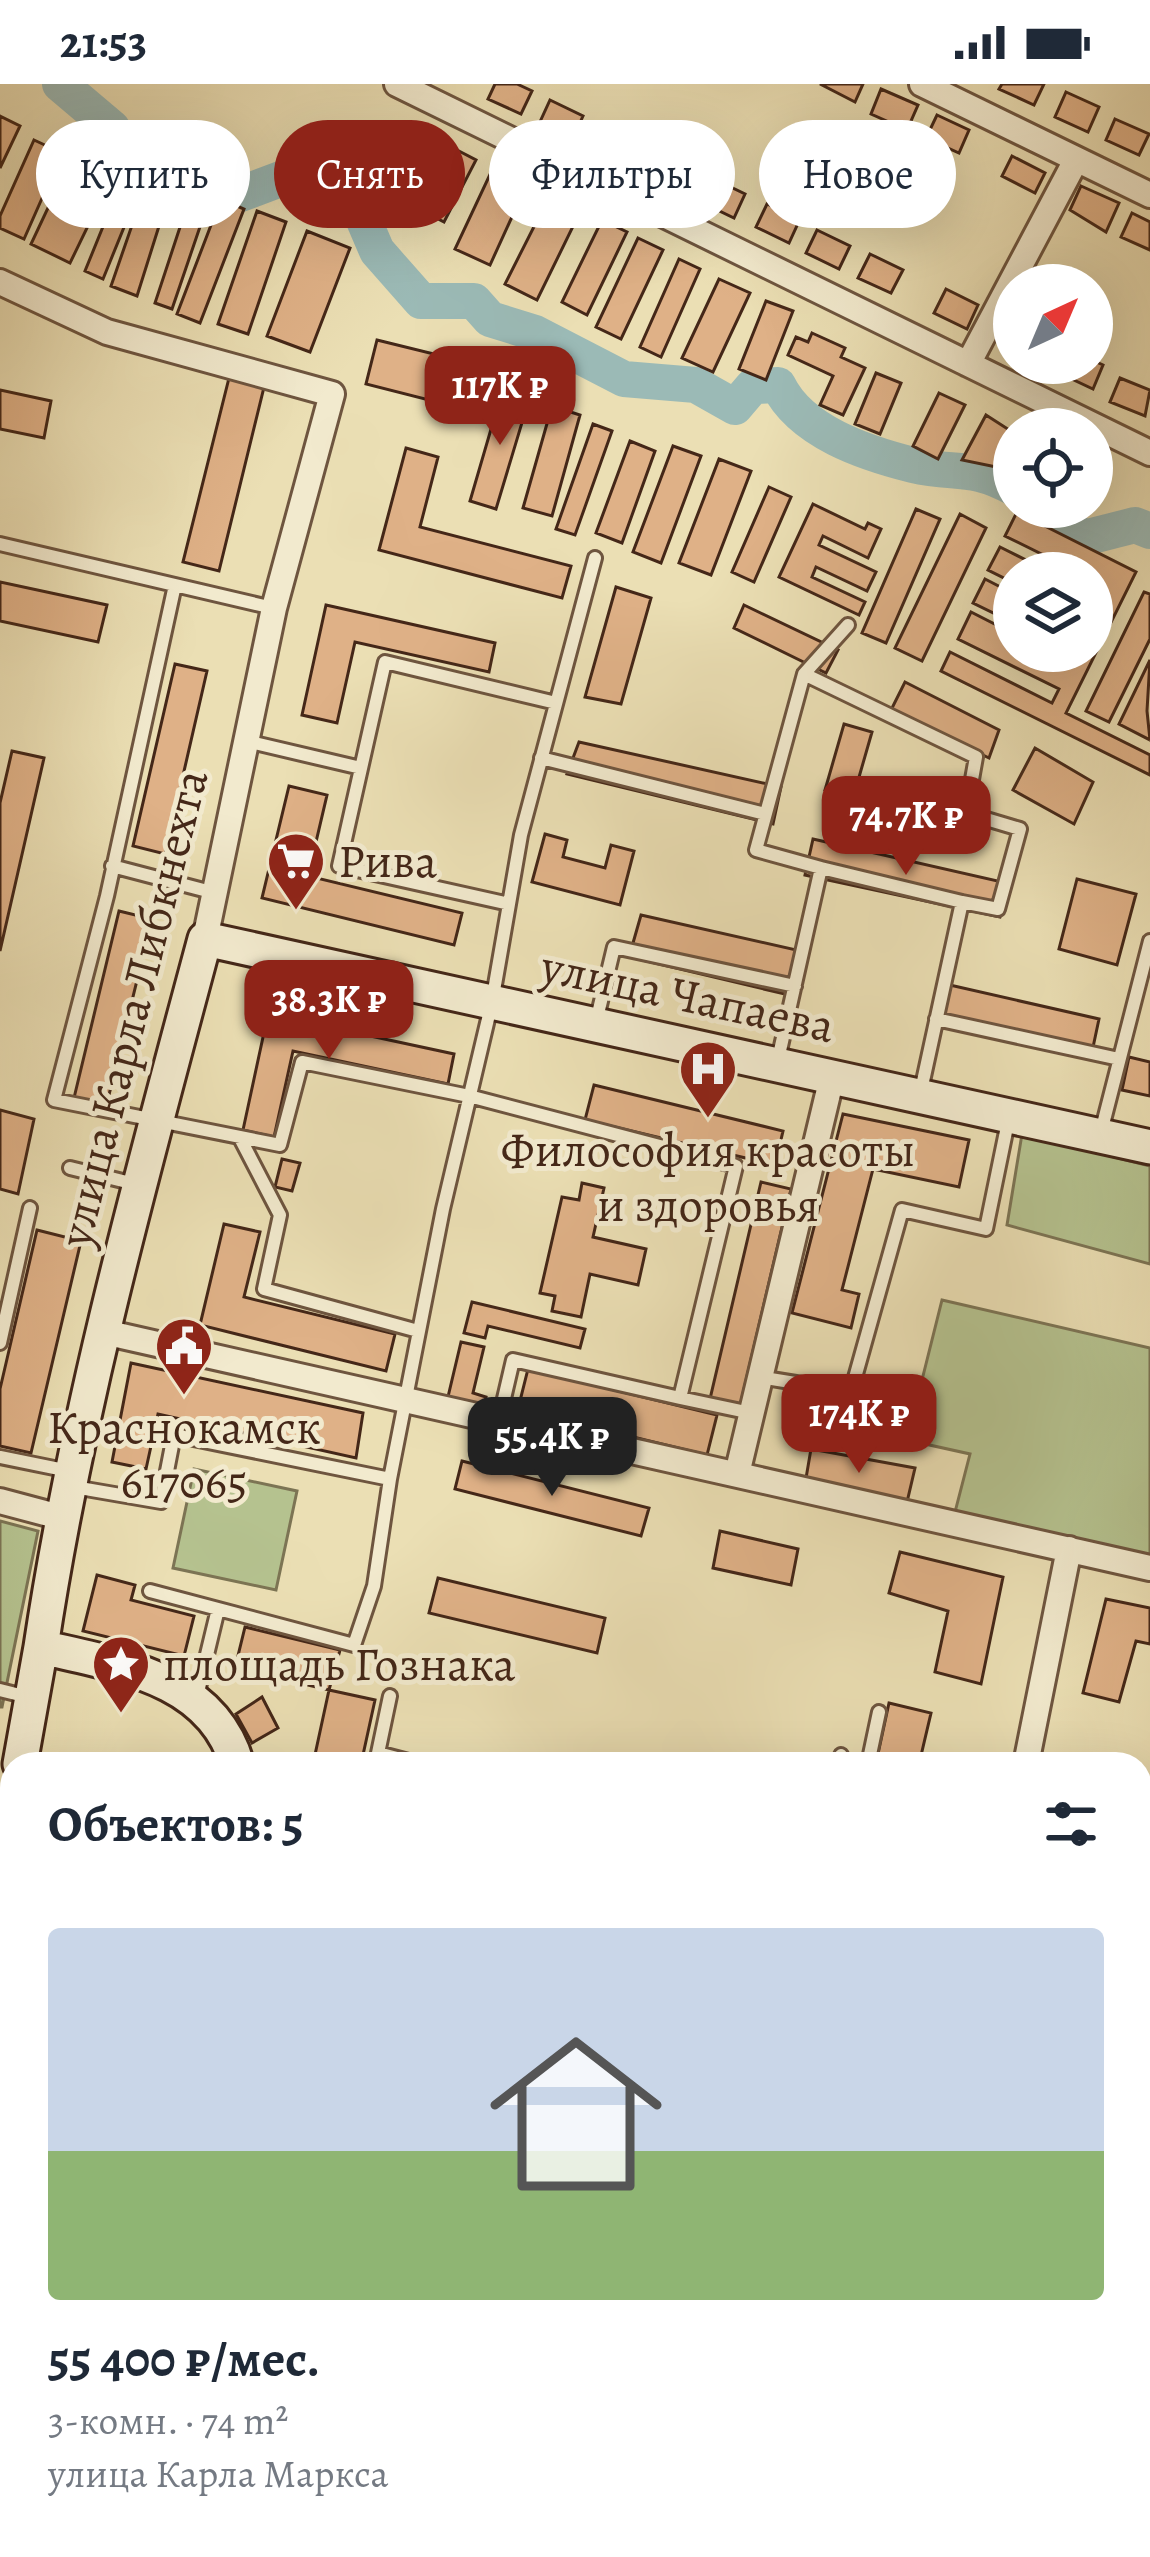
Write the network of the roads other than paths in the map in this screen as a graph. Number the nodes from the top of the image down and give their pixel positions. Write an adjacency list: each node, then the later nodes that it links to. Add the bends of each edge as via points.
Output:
1 (922, 84): 3 (street)
2 (401, 85): 6 (street)
3 (1076, 160): 4 (street); 6 (street)
4 (1150, 195)
5 (0, 282): 11 (street, улица Карла Либкнехта, via 107,332 332,394)
6 (968, 364): 7 (street)
7 (1150, 453)
8 (0, 544): 10 (lane)
9 (595, 558): 14 (lane)
10 (175, 585): 11 (lane); 19 (lane)
11 (274, 608): 15 (street, улица Карла Либкнехта)
12 (848, 625): 13 (lane)
13 (803, 674): 18 (lane); 22 (lane, via 976,757 966,813 1020,829 998,909)
14 (556, 703): 16 (lane); 17 (lane, via 385,662)
15 (246, 741): 17 (lane); 21 (street, улица Карла Либкнехта)
16 (541, 758): 18 (lane); 23 (lane)
17 (361, 768): 23 (lane, via 339,866)
18 (765, 814): 20 (lane, via 755,850)
19 (112, 866): 21 (lane); 36 (lane, via 54,1100)
20 (821, 868): 22 (lane); 26 (lane)
21 (215, 893): 24 (street, улица Карла Либкнехта)
22 (962, 902): 28 (lane)
23 (509, 904): 27 (lane)
24 (205, 939): 27 (street, улица Чапаева); 36 (street, улица Карла Либкнехта)
25 (1150, 941): 30 (lane)
26 (795, 986): 29 (lane, via 614,947); 31 (lane)
27 (492, 1002): 29 (street, улица Чапаева); 33 (lane)
28 (936, 1019): 30 (lane); 34 (lane)
29 (596, 1025): 31 (street, улица Чапаева)
30 (1119, 1059): 37 (lane)
31 (777, 1065): 32 (street, улица Чапаева)
32 (832, 1077): 34 (street, улица Чапаева); 46 (street)
33 (469, 1096): 38 (lane, via 302,1062 280,1145); 43 (lane); 47 (lane, via 736,1166)
34 (920, 1096): 35 (street, улица Чапаева)
35 (1009, 1116): 37 (street, улица Чапаева); 46 (lane, via 986,1228 902,1210 851,1392)
36 (157, 1118): 38 (lane); 41 (street, улица Карла Либкнехта)
37 (1100, 1136): 39 (street, улица Чапаева)
38 (240, 1138): 43 (lane, via 280,1215 264,1288)
39 (1150, 1147)
40 (70, 1168): 41 (lane)
41 (140, 1185): 44 (street, улица Карла Либкнехта)
42 (30, 1208): 45 (lane)
43 (418, 1330): 48 (lane)
44 (104, 1332): 48 (street); 54 (street, улица Карла Либкнехта)
45 (0, 1343)
46 (759, 1377): 49 (street)
47 (680, 1398): 49 (lane); 50 (lane, via 513,1360)
48 (404, 1401): 50 (street); 53 (lane)
49 (751, 1413): 52 (street)
50 (499, 1421): 52 (street)
51 (0, 1456): 54 (lane)
52 (734, 1458): 56 (street)
53 (390, 1479): 54 (lane, via 174,1435 161,1502); 59 (lane, via 374,1586 354,1645)
54 (66, 1491): 55 (street); 60 (street, улица Карла Либкнехта)
55 (0, 1501)
56 (1069, 1550): 57 (street); 69 (street)
57 (1150, 1568)
58 (150, 1591): 59 (lane)
59 (218, 1609): 63 (lane)
60 (41, 1647): 61 (street, улица Карла Либкнехта); 63 (street, via 148,1673)
61 (16, 1694): 65 (street, улица Карла Либкнехта)
62 (390, 1696): 67 (lane)
63 (197, 1699): 66 (street)
64 (879, 1712): 68 (lane)
65 (19, 1752)
66 (233, 1752)
67 (378, 1752)
68 (871, 1752)
69 (1028, 1752)

